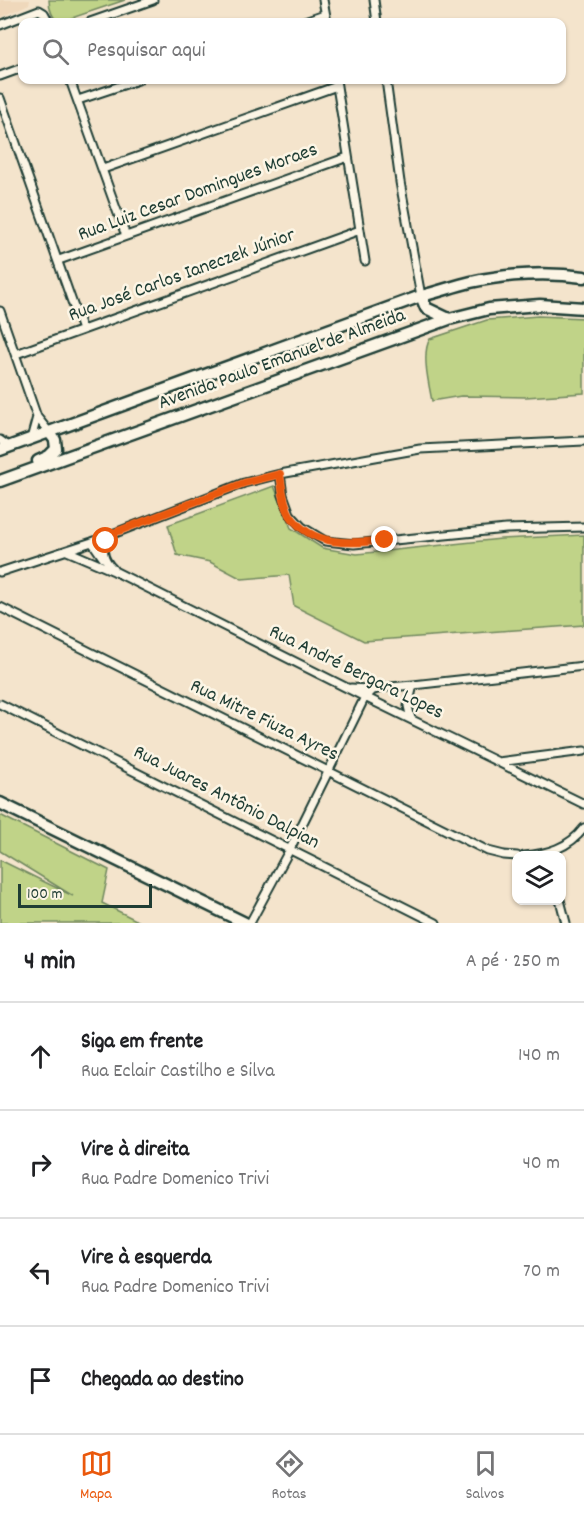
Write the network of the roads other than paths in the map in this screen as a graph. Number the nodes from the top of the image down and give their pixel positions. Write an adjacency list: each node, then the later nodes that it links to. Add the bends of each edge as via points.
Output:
1 (153, 0): 7 (street)
2 (323, 0): 8 (street)
3 (374, 0): 9 (street)
4 (18, 18): 6 (street, via 39,10)
5 (18, 18): 10 (street)
6 (47, 18)
7 (101, 18)
8 (326, 18)
9 (376, 18)
10 (0, 25)
11 (18, 69): 12 (street)
12 (0, 76)
13 (72, 84): 19 (street)
14 (126, 84): 19 (street)
15 (333, 84): 21 (street)
16 (336, 84): 20 (street)
17 (387, 84): 27 (street)
18 (0, 98): 24 (street)
19 (78, 100): 21 (street)
20 (348, 157): 22 (street); 23 (street, Rua Luiz Cesar Domingues Moraes)
21 (103, 169): 23 (street)
22 (360, 230): 25 (street); 31 (street, Rua José Carlos Ianeczek Júnior)
23 (126, 236): 24 (street, Rua Luiz Cesar Domingues Moraes)
24 (59, 260): 31 (street)
25 (365, 261)
26 (584, 278): 27 (main road, Avenida Paulo Emanuel de Almeida, via 518,276 472,282)
27 (421, 296): 30 (main road, via 426,308); 34 (main road, Avenida Paulo Emanuel de Almeida)
28 (584, 308): 30 (main road, Avenida Paulo Emanuel de Almeida, via 499,308)
29 (0, 311): 32 (street)
30 (448, 319): 40 (main road, Avenida Paulo Emanuel de Almeida)
31 (82, 330): 32 (street, Rua José Carlos Ianeczek Júnior)
32 (16, 354): 33 (street)
33 (37, 417): 34 (street); 35 (street)
34 (49, 432): 35 (main road, Avenida Paulo Emanuel de Almeida); 40 (main road, via 57,444 53,454 12,470)
35 (31, 439): 38 (main road, Avenida Paulo Emanuel de Almeida)
36 (0, 440): 38 (street)
37 (584, 441): 39 (street, via 420,449)
38 (5, 449)
39 (280, 474): 41 (street, via 290,514 325,541 354,544 501,529); 42 (street, via 244,483)
40 (0, 480)
41 (584, 527)
42 (111, 534): 43 (street); 46 (street)
43 (88, 543): 44 (street); 45 (street, via 80,550); 46 (street, Rua André Bergara Lopes)
44 (67, 551): 45 (street, Rua André Bergara Lopes); 48 (street)
45 (85, 558): 47 (street, Rua André Bergara Lopes)
46 (103, 558): 47 (street, Rua André Bergara Lopes)
47 (114, 571): 52 (street, Rua André Bergara Lopes)
48 (0, 572)
49 (0, 607): 59 (street, Rua Mitre Fiuza Ayres)
50 (584, 666): 51 (street)
51 (413, 685): 53 (street); 56 (street, via 408,706)
52 (347, 688): 53 (street); 54 (street, Rua André Bergara Lopes)
53 (381, 688): 54 (street)
54 (365, 697): 56 (street, Rua André Bergara Lopes); 59 (street)
55 (0, 704): 63 (street, Rua Juares Antônio Dalpian)
56 (411, 719): 58 (street, Rua André Bergara Lopes)
57 (584, 751): 58 (street)
58 (498, 762): 61 (street, Rua André Bergara Lopes)
59 (327, 771): 63 (street); 65 (street, Rua Mitre Fiuza Ayres, via 488,851)
60 (0, 803): 67 (main road)
61 (584, 804)
62 (584, 828): 64 (street)
63 (290, 849): 68 (street); 69 (street, Rua Juares Antônio Dalpian)
64 (554, 851)
65 (512, 855)
66 (561, 905): 70 (street)
67 (245, 923)
68 (250, 923)
69 (436, 923)
70 (566, 923)

